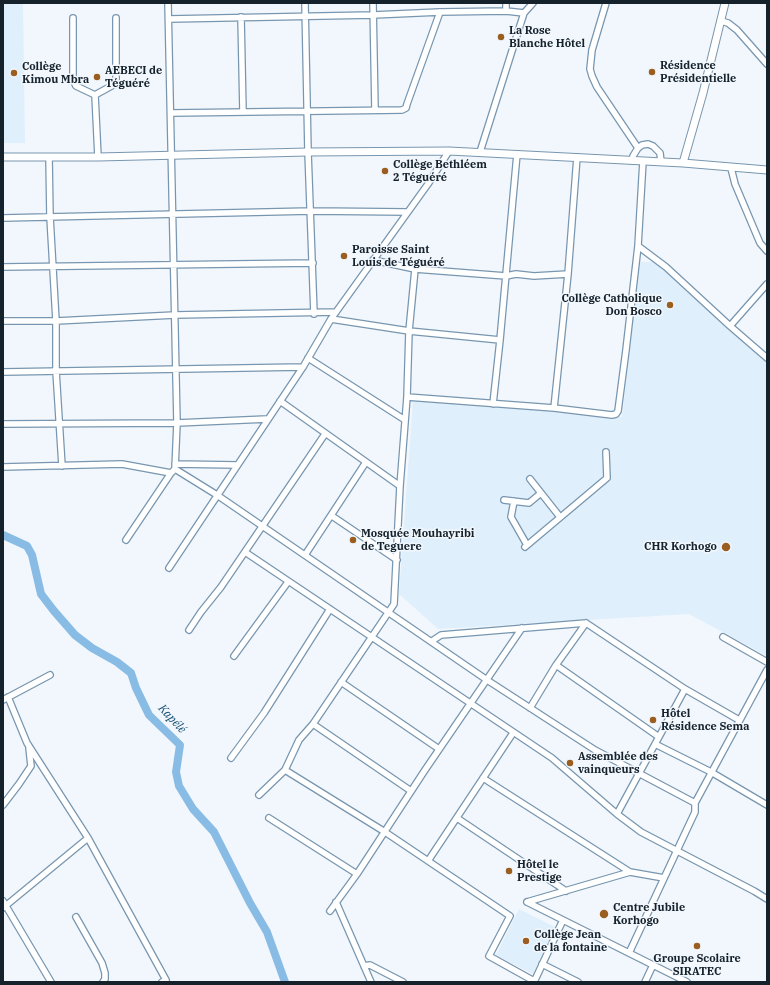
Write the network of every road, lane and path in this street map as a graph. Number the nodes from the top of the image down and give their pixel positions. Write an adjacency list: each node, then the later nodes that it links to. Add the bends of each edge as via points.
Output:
1 (168, 3): 16 (street)
2 (305, 3): 12 (street)
3 (373, 3): 11 (street)
4 (506, 3): 8 (street)
5 (533, 3): 10 (street)
6 (606, 3): 24 (street, via 592,50 590,69 597,87)
7 (725, 3): 17 (street)
8 (506, 11): 9 (street); 10 (street)
9 (440, 12): 11 (street); 20 (street, via 406,108 397,111)
10 (524, 13): 27 (street)
11 (373, 15): 12 (street); 20 (street)
12 (305, 16): 13 (street); 21 (street)
13 (241, 17): 16 (street); 22 (street)
14 (73, 18): 19 (street, via 73,80 76,86)
15 (116, 18): 19 (street, via 116,82)
16 (169, 19): 23 (street)
17 (721, 21): 18 (street, via 737,30); 37 (street)
18 (767, 64)
19 (95, 95): 31 (street)
20 (375, 110): 21 (street)
21 (307, 111): 22 (street); 26 (street)
22 (243, 112): 23 (street)
23 (171, 113): 29 (street)
24 (638, 148): 34 (street); 36 (street, via 648,144 653,146 660,153)
25 (448, 151): 26 (street); 27 (street); 41 (street)
26 (308, 152): 29 (street); 40 (street)
27 (480, 152): 28 (street)
28 (517, 154): 32 (street); 54 (street)
29 (172, 155): 31 (street); 42 (street)
30 (49, 157): 31 (street); 33 (street); 43 (street)
31 (98, 157)
32 (577, 157): 34 (street); 53 (street)
33 (3, 158)
34 (633, 161): 35 (street)
35 (643, 161): 36 (street); 45 (street)
36 (661, 162): 37 (street)
37 (683, 163): 38 (street)
38 (731, 168): 39 (street); 46 (street, via 735,184 760,243)
39 (767, 170)
40 (311, 211): 41 (street); 42 (street); 48 (street)
41 (407, 212): 47 (street)
42 (173, 214): 43 (street); 49 (street)
43 (50, 217): 44 (street); 50 (street)
44 (3, 218)
45 (638, 246): 62 (street, via 666,267); 74 (street, via 617,413 612,415)
46 (767, 251)
47 (373, 260): 52 (street); 56 (street)
48 (313, 263): 49 (street); 57 (street)
49 (174, 264): 50 (street); 58 (street)
50 (53, 266): 51 (street); 61 (street)
51 (3, 267)
52 (415, 269): 54 (street); 63 (street)
53 (568, 274): 54 (street); 74 (street)
54 (506, 276): 64 (street)
55 (767, 284): 62 (street)
56 (336, 312): 57 (street); 59 (street)
57 (314, 314): 58 (street)
58 (175, 315): 61 (street); 68 (street)
59 (331, 319): 63 (street); 65 (street)
60 (3, 321): 61 (street)
61 (56, 321): 69 (street)
62 (730, 326): 66 (street)
63 (409, 331): 64 (street); 71 (street)
64 (500, 340): 73 (street)
65 (308, 358): 67 (street); 76 (street)
66 (767, 358)
67 (303, 367): 68 (street); 72 (street)
68 (176, 369): 69 (street); 77 (street)
69 (56, 371): 70 (street); 79 (street)
70 (3, 372)
71 (407, 397): 73 (street); 76 (street)
72 (280, 401): 75 (street); 80 (street)
73 (493, 404): 74 (street)
74 (554, 408)
75 (267, 419): 77 (street); 83 (street)
76 (405, 420): 88 (street)
77 (177, 423): 79 (street); 86 (street)
78 (3, 424): 79 (street)
79 (59, 424): 84 (street)
80 (325, 434): 82 (street); 95 (street)
81 (606, 452): 94 (street, via 607,478)
82 (366, 462): 88 (street); 93 (street)
83 (237, 465): 86 (street); 90 (street)
84 (62, 466): 85 (street); 86 (street, via 122,464)
85 (3, 467)
86 (174, 469): 90 (street); 96 (street)
87 (530, 479): 89 (street)
88 (400, 486): 99 (street)
89 (541, 493): 92 (street, via 529,503); 94 (street)
90 (217, 495): 95 (street); 100 (street)
91 (504, 500): 92 (street)
92 (514, 501): 94 (street, via 511,517 526,546)
93 (332, 516): 98 (street); 99 (street)
94 (560, 517)
95 (263, 526): 97 (street); 98 (street)
96 (126, 540)
97 (245, 552): 101 (street); 106 (street)
98 (305, 555): 103 (street)
99 (397, 560): 103 (street, via 394,604)
100 (169, 568)
101 (288, 582): 102 (street); 110 (street)
102 (330, 609): 107 (street); 128 (street, via 264,713)
103 (387, 612): 107 (street); 109 (street)
104 (586, 623): 105 (street); 112 (street); 117 (street)
105 (522, 628): 109 (street, via 441,634); 115 (street)
106 (189, 630)
107 (371, 636): 116 (street); 119 (street)
108 (723, 638): 111 (street)
109 (432, 642): 115 (street)
110 (234, 656)
111 (767, 662)
112 (556, 665): 120 (street); 124 (street)
113 (767, 670): 121 (street)
114 (50, 675): 118 (street)
115 (487, 680): 119 (street); 120 (street)
116 (341, 682): 122 (street); 127 (street)
117 (685, 689): 121 (street); 124 (street)
118 (6, 698): 125 (street)
119 (471, 703): 123 (street); 127 (street)
120 (530, 708): 131 (street, via 595,750)
121 (739, 720): 130 (street)
122 (313, 724): 129 (street, via 299,740); 133 (street)
123 (513, 733): 132 (street); 138 (street, via 552,758)
124 (659, 737): 126 (street)
125 (27, 743): 137 (street, via 31,766); 142 (street)
126 (655, 744): 130 (street); 131 (street)
127 (439, 749): 133 (street)
128 (231, 758)
129 (285, 770): 134 (street); 141 (street)
130 (711, 772): 135 (street); 136 (street)
131 (639, 774): 135 (street); 138 (street)
132 (483, 778): 140 (street); 145 (street)
133 (411, 791): 141 (street)
134 (259, 795)
135 (695, 803): 143 (street, via 695,812)
136 (766, 803)
137 (3, 805)
138 (617, 814): 143 (street, via 641,832)
139 (269, 818): 146 (street)
140 (457, 818): 144 (street); 148 (street)
141 (385, 832): 144 (street); 146 (street)
142 (88, 838): 151 (street); 162 (street, via 166,980)
143 (677, 851): 147 (street); 149 (street)
144 (428, 862): 159 (street, via 510,916 489,956)
145 (630, 872): 147 (street); 148 (street)
146 (357, 874): 150 (street)
147 (664, 878): 155 (street)
148 (566, 891): 154 (street, via 527,902)
149 (767, 899)
150 (336, 902): 152 (street); 158 (street)
151 (4, 905): 160 (street)
152 (330, 911)
153 (76, 917): 161 (street, via 102,963 105,973)
154 (563, 920): 155 (street); 156 (street)
155 (629, 953): 157 (street)
156 (542, 964): 159 (street); 165 (street)
157 (653, 965): 166 (street); 167 (street)
158 (364, 966): 163 (street); 164 (street, via 370,965)
159 (534, 981)
160 (51, 982)
161 (103, 982)
162 (162, 982)
163 (371, 982)
164 (403, 982)
165 (578, 982)
166 (645, 982)
167 (687, 982)

